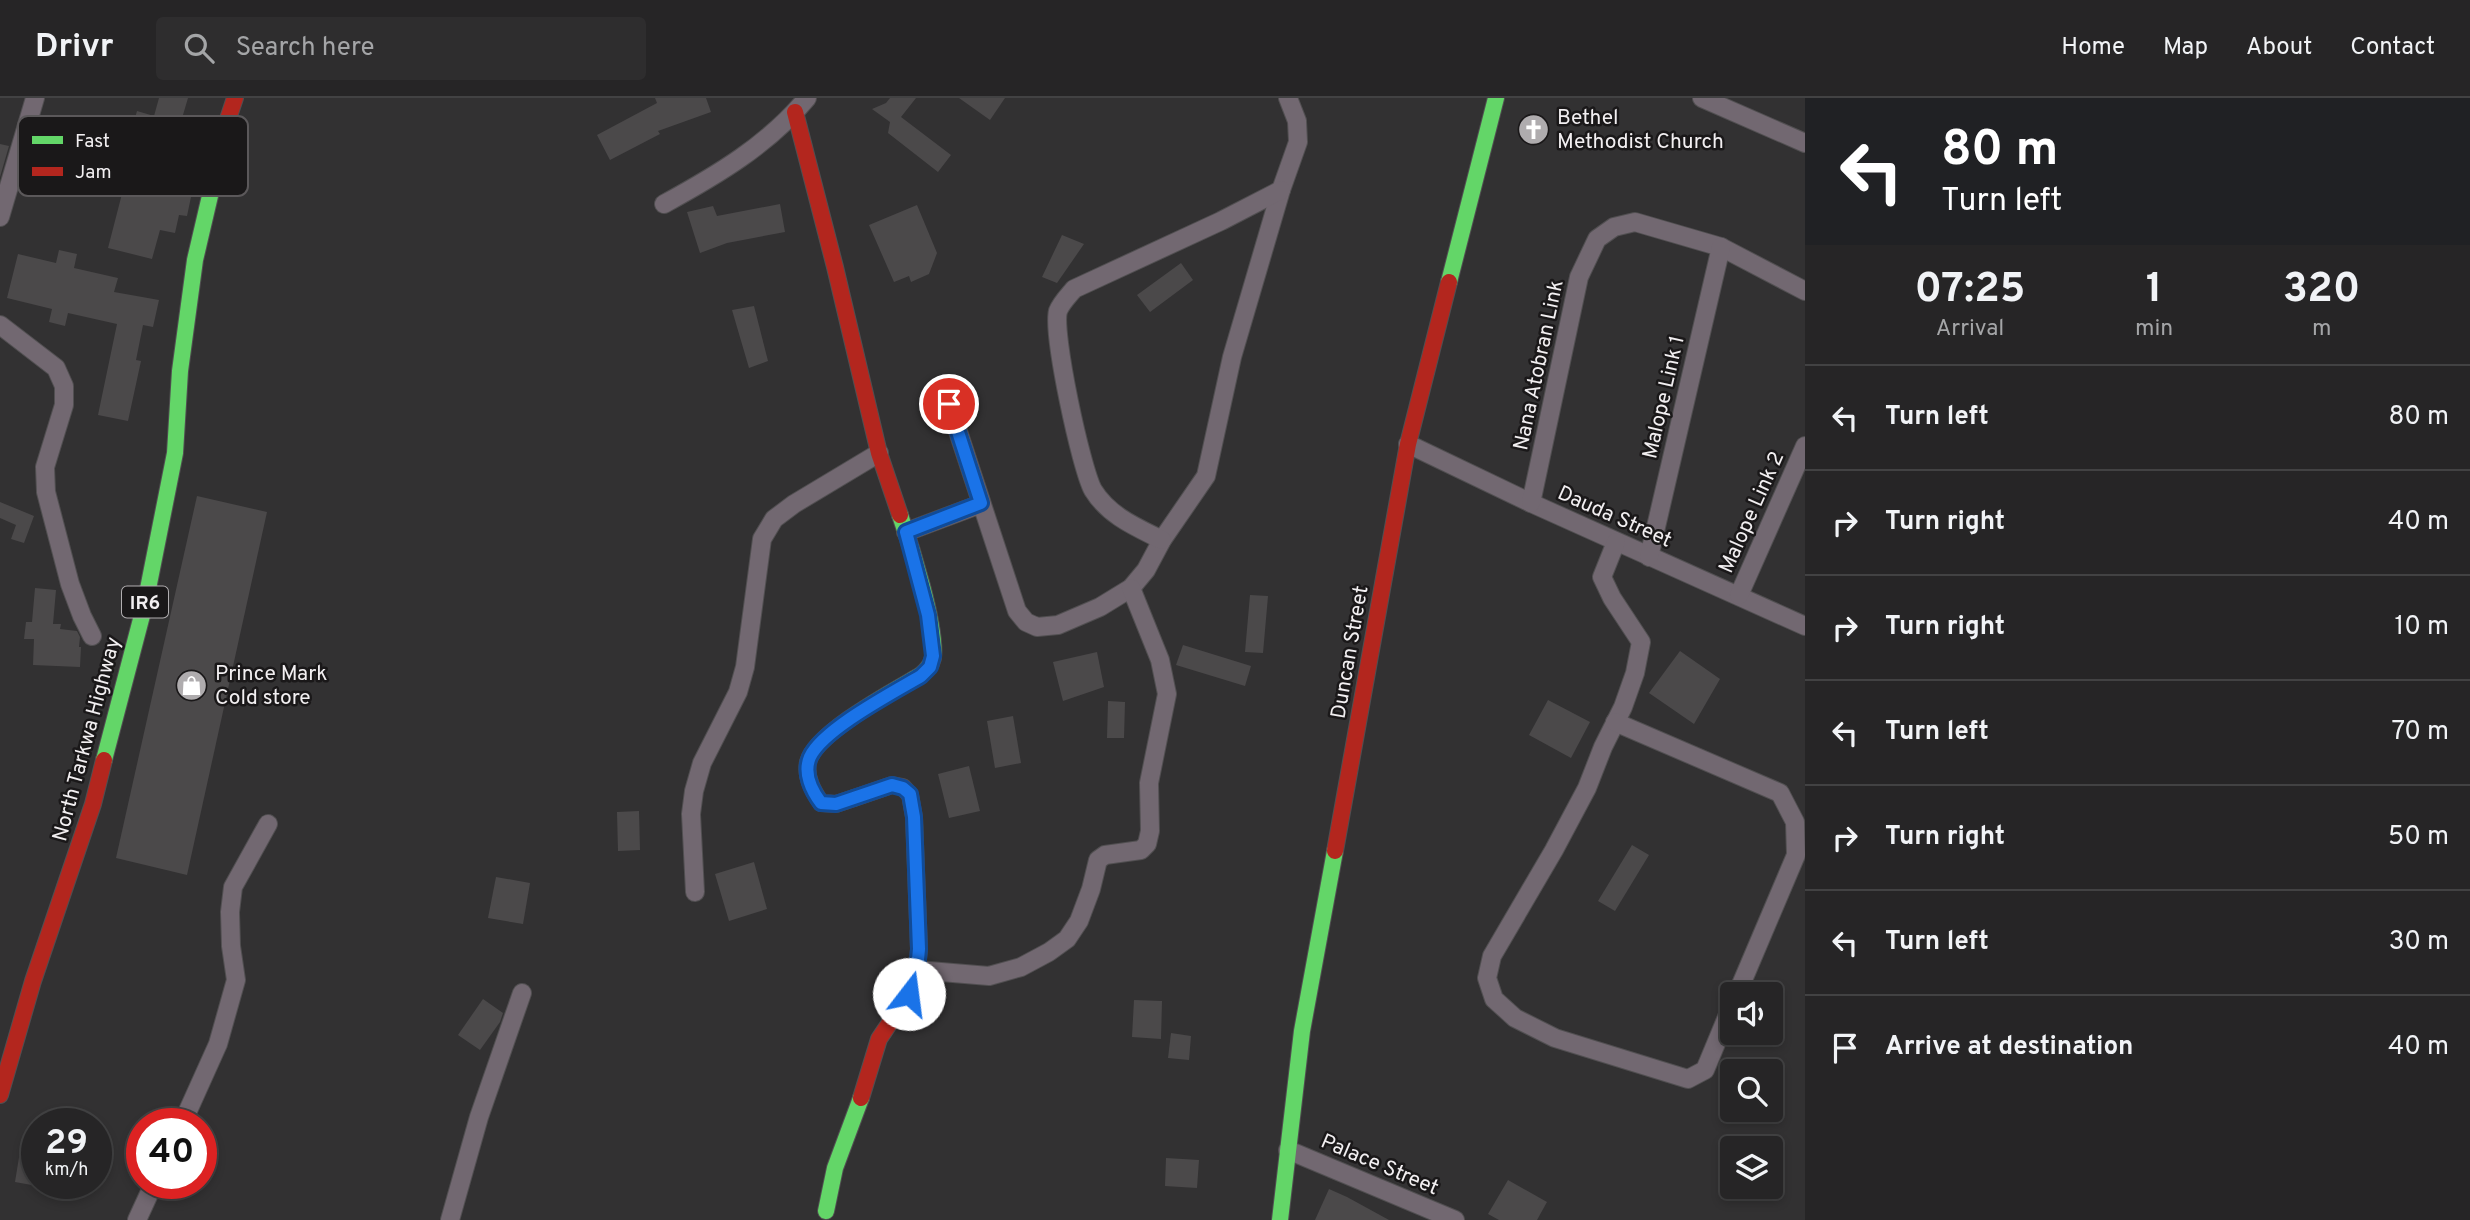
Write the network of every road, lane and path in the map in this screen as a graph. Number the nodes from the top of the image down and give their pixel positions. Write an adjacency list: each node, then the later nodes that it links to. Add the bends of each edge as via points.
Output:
1 (35, 98): 8 (street)
2 (235, 98): 9 (street, North Tarkwa Highway / IR6)
3 (807, 98): 7 (street)
4 (1288, 98): 12 (street, via 1297,121 1298,142)
5 (1496, 98): 20 (street, Duncan Street)
6 (1702, 98): 10 (street)
7 (795, 113): 14 (street, via 759,146); 22 (street)
8 (30, 116)
9 (229, 116)
10 (1805, 143)
11 (18, 156): 15 (street)
12 (1281, 190): 26 (street, via 1232,357 1206,476); 26 (street, via 1074,289 1059,309 1056,334 1084,470 1107,508)
13 (210, 196): 40 (street, North Tarkwa Highway / IR6, via 195,260 174,453 145,604 93,804)
14 (664, 204)
15 (0, 217)
16 (1721, 247): 17 (street); 24 (street, Nana Atobran Link, via 1635,222 1614,227 1597,239 1579,277); 28 (street, Malope Link 1)
17 (1805, 291)
18 (0, 325): 32 (street, via 56,369 64,386 64,405 45,467 46,492 70,584)
19 (949, 404): 23 (street)
20 (1408, 444): 24 (street, Dauda Street); 43 (street, Duncan Street, via 1302,1031)
21 (1805, 446): 30 (street, Malope Link 2)
22 (879, 453): 25 (street); 35 (street, via 794,504 774,519 762,539 745,667 694,791)
23 (981, 503): 25 (street); 29 (street, via 1017,611 1026,622 1037,627 1058,625)
24 (1531, 503): 27 (street, Dauda Street)
25 (906, 532): 36 (street, via 928,615 930,667 842,725 810,757 808,770 811,790 821,803 836,804 892,785 910,794)
26 (1162, 540): 29 (street)
27 (1616, 542): 28 (street, Dauda Street); 33 (street, via 1602,577 1641,642 1635,673)
28 (1649, 557): 30 (street, Dauda Street)
29 (1131, 588): 36 (street, via 1160,660 1167,694 1149,783 1147,844 1141,850 1098,860 1079,921 1067,939 1049,952 1021,967 989,976)
30 (1739, 595): 31 (street, Dauda Street)
31 (1805, 626)
32 (92, 636)
33 (1615, 722): 37 (street, via 1780,793 1795,822 1796,855); 39 (street, via 1587,788 1492,956 1487,978 1494,999 1515,1017 1555,1038 1688,1079 1705,1070)
34 (268, 824): 42 (street, via 233,887 231,946 236,980 218,1044)
35 (695, 892)
36 (917, 970): 45 (street, via 909,994 879,1039 835,1168)
37 (1742, 982)
38 (522, 993): 47 (street)
39 (1720, 1034)
40 (5, 1060): 41 (street, North Tarkwa Highway / IR6)
41 (0, 1095)
42 (189, 1108)
43 (1288, 1150): 48 (street, Duncan Street); 49 (street, Palace Street)
44 (147, 1199): 46 (street)
45 (826, 1211)
46 (137, 1220)
47 (450, 1220)
48 (1280, 1220)
49 (1455, 1220)

